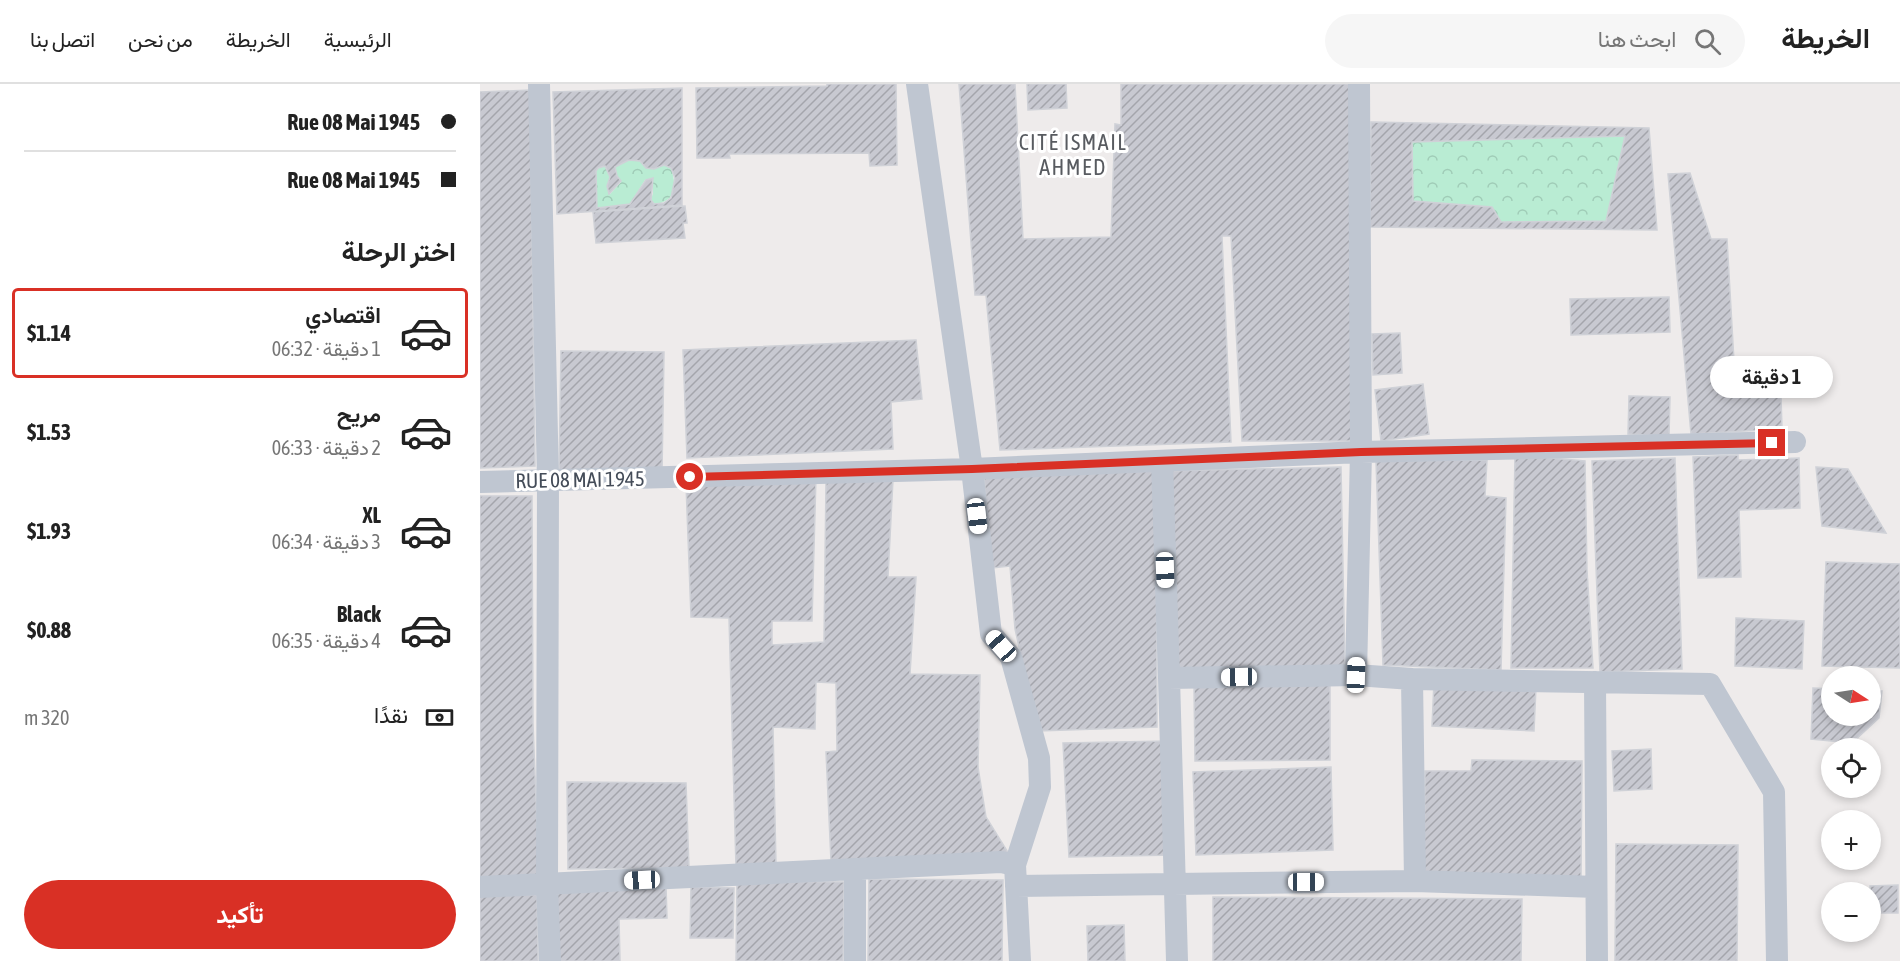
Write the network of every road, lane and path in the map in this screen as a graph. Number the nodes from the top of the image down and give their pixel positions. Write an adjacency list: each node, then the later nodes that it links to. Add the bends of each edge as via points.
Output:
1 (539, 84): 8 (street)
2 (917, 84): 7 (street)
3 (1359, 84): 5 (street)
4 (1795, 442): 5 (street, RUE 08 MAI 1945)
5 (1361, 452): 6 (street, RUE 08 MAI 1945); 10 (street)
6 (1162, 461): 7 (street, RUE 08 MAI 1945); 11 (street)
7 (972, 469): 8 (street, RUE 08 MAI 1945); 15 (street, via 991,634 1011,657 1039,758 1040,787)
8 (548, 480): 9 (street, RUE 08 MAI 1945); 18 (street)
9 (480, 482)
10 (1356, 675): 11 (street); 12 (street)
11 (1168, 678): 17 (street)
12 (1412, 679): 13 (street); 16 (street)
13 (1594, 682): 20 (street); 26 (street, via 1710,684 1774,792)
14 (855, 870): 15 (street, via 1001,862); 18 (street); 22 (street)
15 (1016, 875): 17 (street); 23 (street)
16 (1416, 881): 17 (street); 20 (street)
17 (1175, 883): 24 (street)
18 (547, 885): 19 (street); 21 (street)
19 (480, 887)
20 (1596, 887): 25 (street)
21 (550, 961)
22 (855, 961)
23 (1020, 961)
24 (1177, 961)
25 (1597, 961)
26 (1777, 961)

